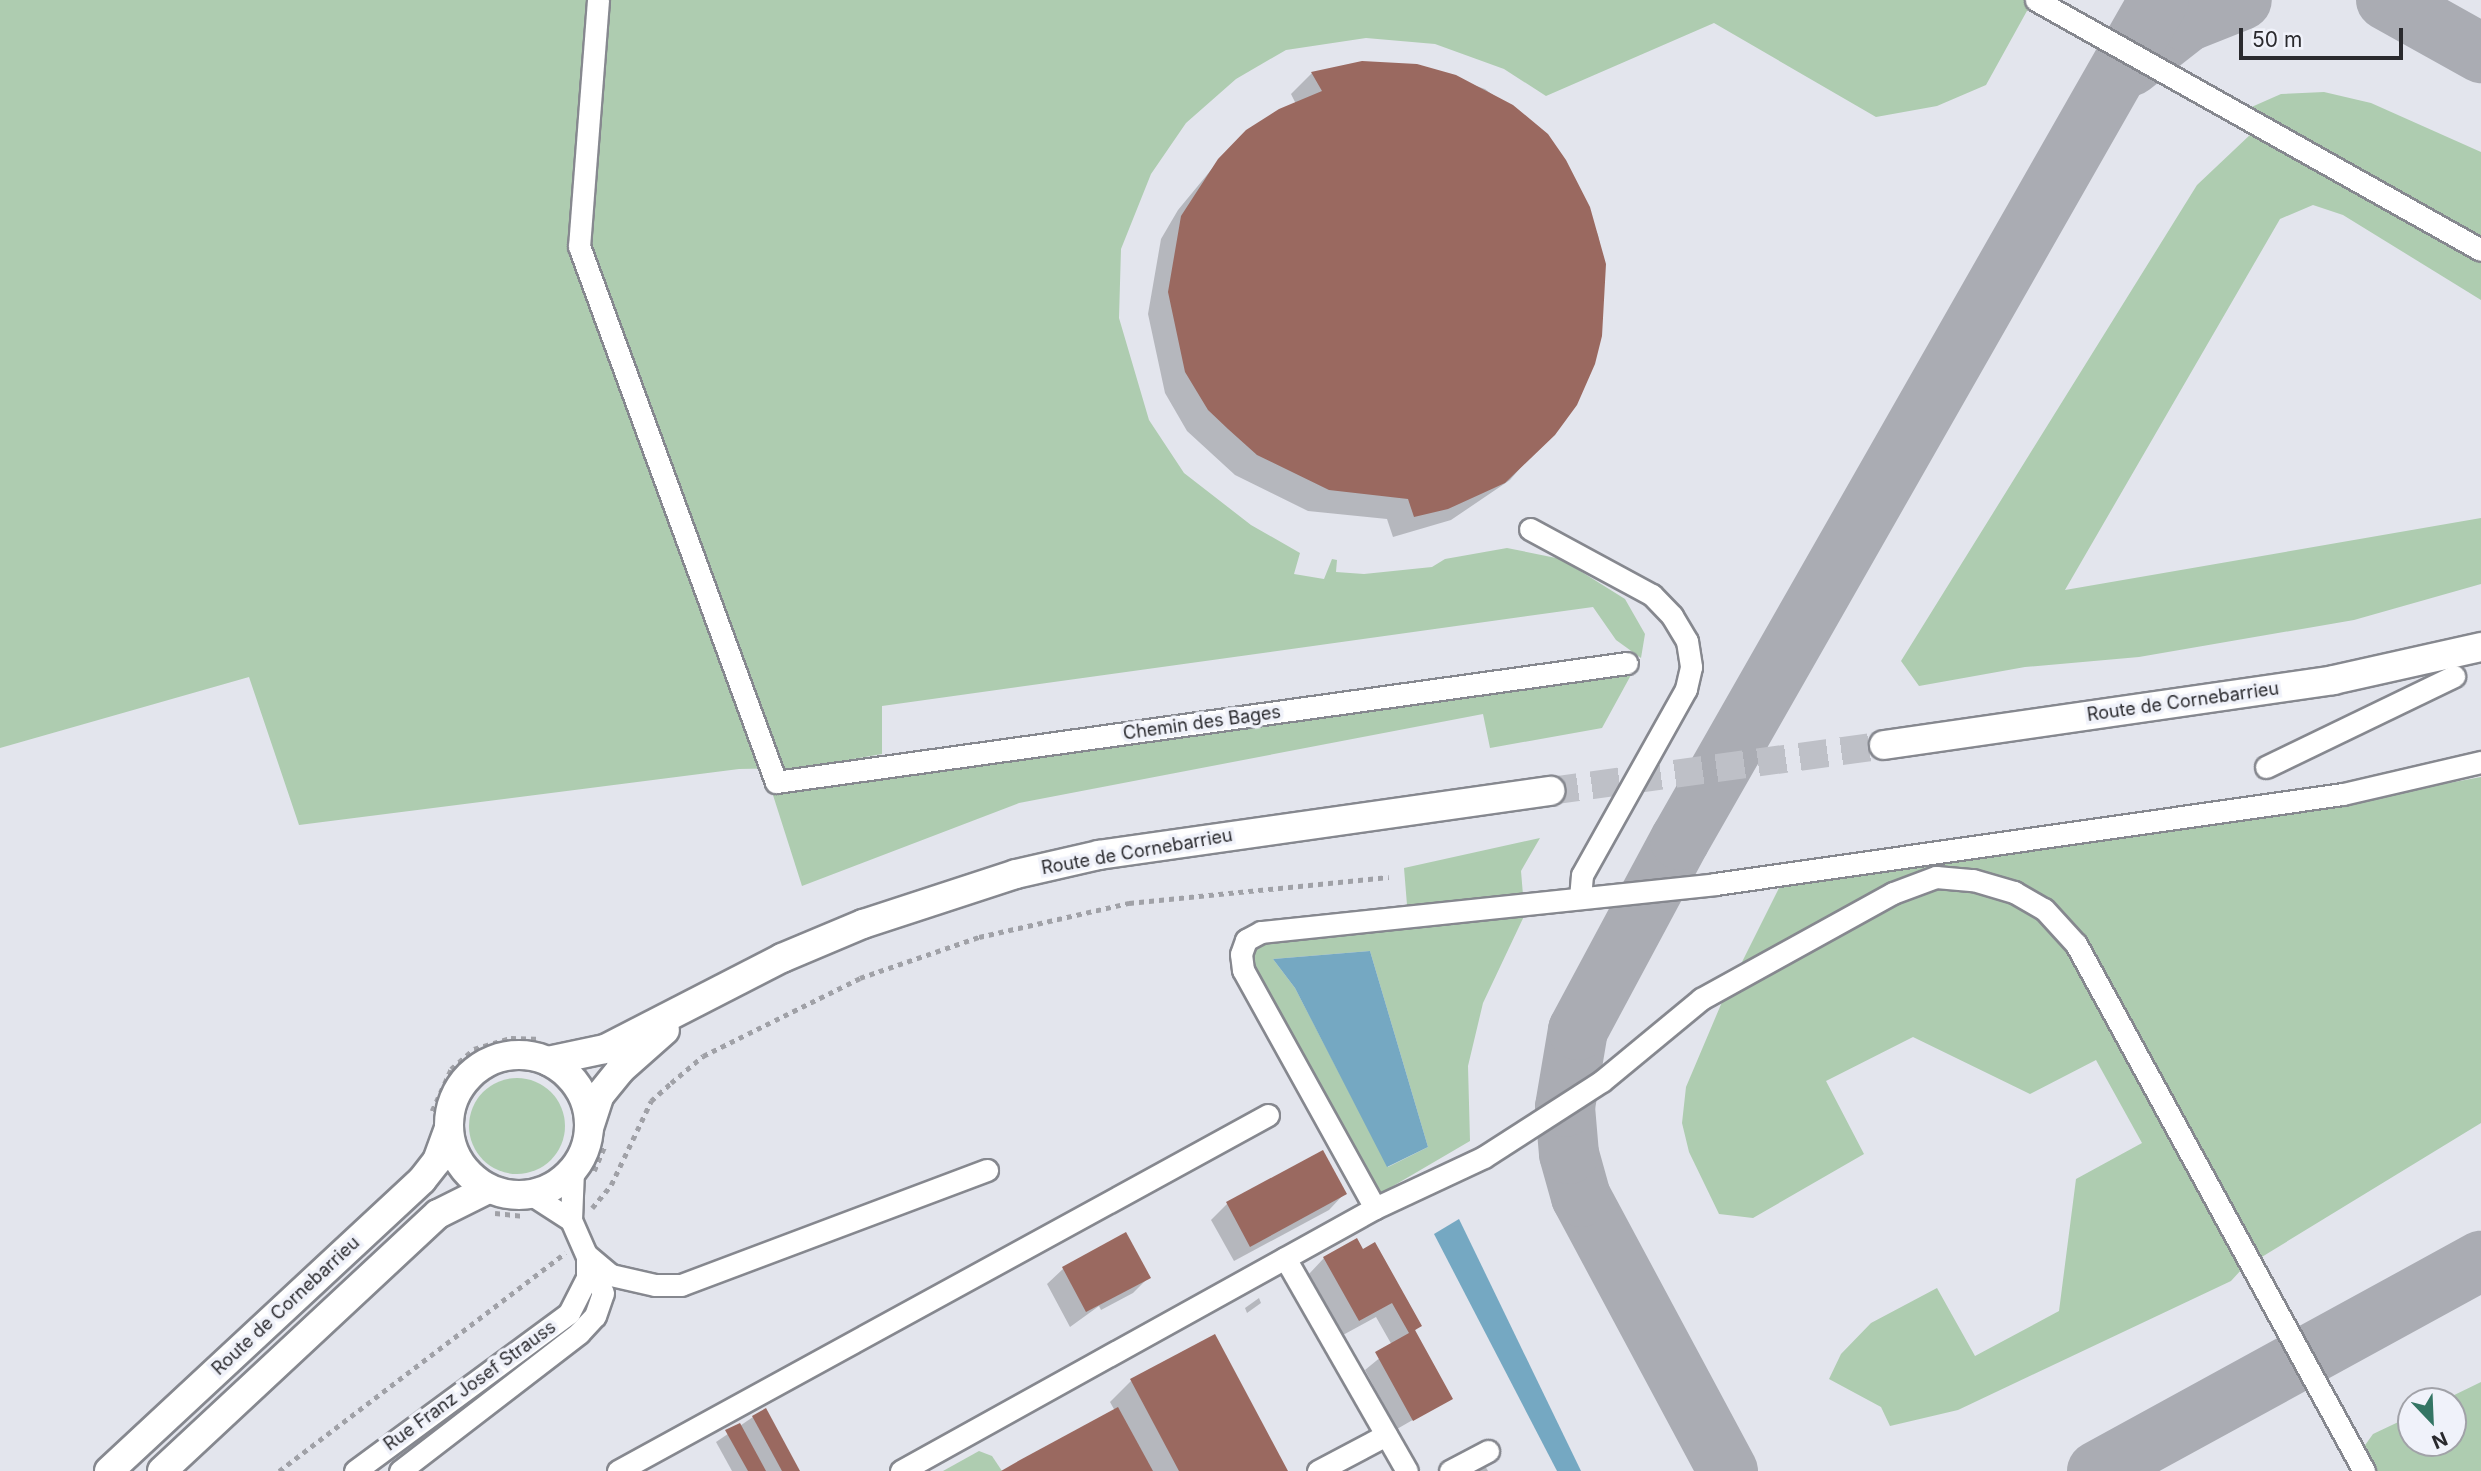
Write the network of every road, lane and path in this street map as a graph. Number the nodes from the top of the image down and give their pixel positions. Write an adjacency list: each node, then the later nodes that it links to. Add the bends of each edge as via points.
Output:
1 (598, 0): 6 (street, Chemin des Bages, via 579,246 776,782)
2 (2036, 0): 3 (street)
3 (2481, 250)
4 (1531, 529): 13 (street, via 1652,595 1672,616 1686,642 1691,667 1686,689 1582,875)
5 (2481, 647): 8 (main road, Route de Cornebarrieu, via 2333,680)
6 (1628, 663)
7 (2454, 676): 10 (street)
8 (1884, 746)
9 (2481, 762): 13 (street, via 2343,794 1715,884)
10 (2266, 767)
11 (1550, 791): 14 (main road, Route de Cornebarrieu, via 1099,855 1016,874 863,924 782,958)
12 (1389, 877): 25 (path, via 1129,903 968,940 847,983 703,1056 671,1083 651,1101 611,1185)
13 (1580, 898): 24 (street, via 1261,932 1246,940 1241,954 1243,970)
14 (705, 998): 15 (main road, Route de Cornebarrieu, via 605,1049); 18 (main road, Route de Cornebarrieu, via 620,1070 600,1095)
15 (548, 1061): 17 (main road, via 524,1055 500,1058 479,1068 461,1084 451,1106); 18 (main road, via 578,1087)
16 (1268, 1115): 36 (street)
17 (448, 1130): 21 (main road, via 460,1165); 31 (main road, Route de Cornebarrieu, via 437,1161 422,1180)
18 (598, 1134): 20 (path); 20 (main road, via 585,1150)
19 (987, 1170): 27 (street, via 681,1284 655,1285 611,1275)
20 (581, 1175): 22 (main road); 25 (street, Rue Franz Josef Strauss)
21 (488, 1189): 22 (main road); 32 (main road, Route de Cornebarrieu, via 438,1214)
22 (533, 1195): 25 (street)
23 (584, 1201): 25 (path)
24 (1375, 1209): 28 (street); 41 (street, via 1485,1157 1545,1121 1701,999 1746,973 1893,893 1936,877 1973,880 2014,892 2044,909 2076,944)
25 (579, 1216): 27 (street, Rue Franz Josef Strauss)
26 (567, 1245): 33 (path, via 554,1265 411,1367)
27 (587, 1255): 34 (street, Rue Franz Josef Strauss, via 587,1278 569,1313); 35 (street, Rue Franz Josef Strauss, via 603,1293 595,1316)
28 (1285, 1258): 29 (street); 37 (street)
29 (1386, 1435): 38 (street); 39 (street)
30 (1488, 1451): 40 (street)
31 (109, 1471)
32 (162, 1471)
33 (279, 1471)
34 (355, 1471)
35 (400, 1471)
36 (618, 1471)
37 (901, 1471)
38 (1318, 1471)
39 (1407, 1471)
40 (1450, 1471)
41 (2364, 1471)

